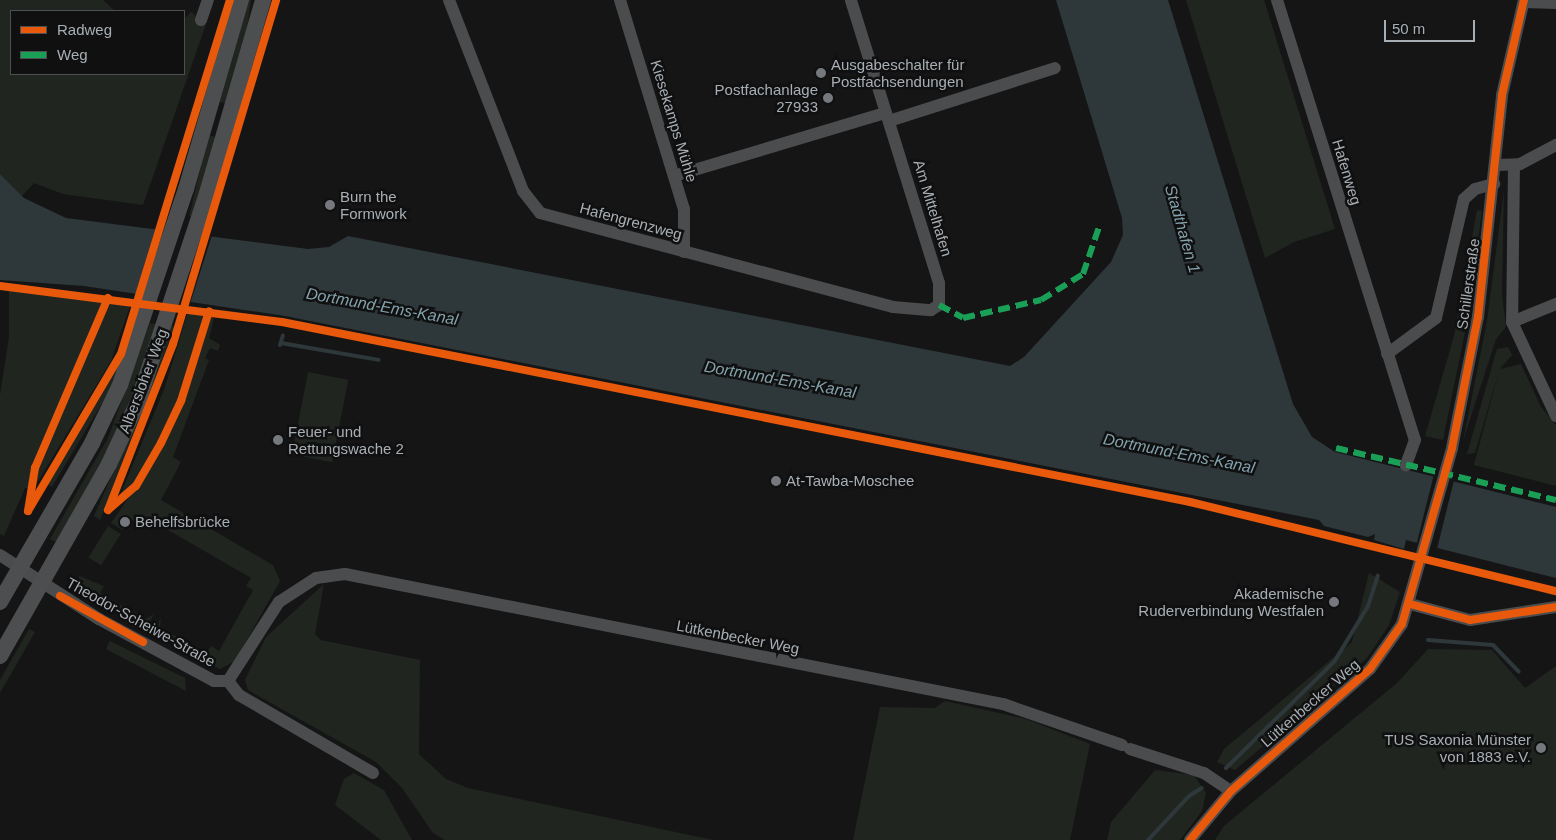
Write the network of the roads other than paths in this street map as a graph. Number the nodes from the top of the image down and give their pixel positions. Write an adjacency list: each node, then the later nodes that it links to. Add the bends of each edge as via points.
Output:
1 (208, 0): 10 (street)
2 (241, 0): 26 (main road, Albersloher Weg, via 144,320 96,435)
3 (263, 0): 29 (main road, Albersloher Weg, via 166,322 109,464)
4 (449, 0): 18 (street, Hafengrenzweg, via 532,204 540,213)
5 (620, 0): 16 (street, Kiesekamps Mühle)
6 (851, 0): 12 (street, Am Mittelhafen)
7 (1277, 0): 22 (street, Hafenweg)
8 (1524, 1): 9 (street); 14 (street, Schillerstraße, via 1502,95)
9 (1556, 3)
10 (201, 20)
11 (1055, 68): 12 (street)
12 (888, 117): 16 (street); 20 (street, Am Mittelhafen, via 939,283)
13 (1556, 145): 15 (street)
14 (1496, 165): 15 (street); 17 (street, Schillerstraße)
15 (1514, 165): 21 (street)
16 (674, 176): 18 (street, Kiesekamps Mühle, via 687,226)
17 (1494, 184): 22 (street, via 1475,189 1464,199 1436,318); 27 (street, Schillerstraße, via 1478,317 1448,462)
18 (684, 252): 20 (street, Hafengrenzweg, via 893,307 931,310)
19 (1556, 304): 21 (street)
20 (939, 305)
21 (1512, 322): 23 (street)
22 (1387, 354): 24 (street, Hafenweg, via 1415,440)
23 (1556, 416)
24 (1406, 465)
25 (0, 555): 26 (street, Theodor-Scheiwe-Straße)
26 (20, 568): 29 (street, Theodor-Scheiwe-Straße); 30 (main road, Albersloher Weg)
27 (1420, 568): 31 (street, Lütkenbecker Weg)
28 (345, 574): 34 (street, Theodor-Scheiwe-Straße, via 316,578 279,602); 36 (street, Lütkenbecker Weg, via 1003,704 1204,773)
29 (40, 585): 33 (main road, Albersloher Weg); 34 (street, Theodor-Scheiwe-Straße, via 214,680)
30 (0, 602)
31 (1410, 604): 32 (street, via 1470,620); 36 (street, Lütkenbecker Weg, via 1391,643 1370,669)
32 (1556, 607)
33 (0, 656)
34 (228, 681): 35 (street, Theodor-Scheiwe-Straße, via 239,695)
35 (373, 773)
36 (1231, 791): 37 (street, Lütkenbecker Weg)
37 (1190, 840)

